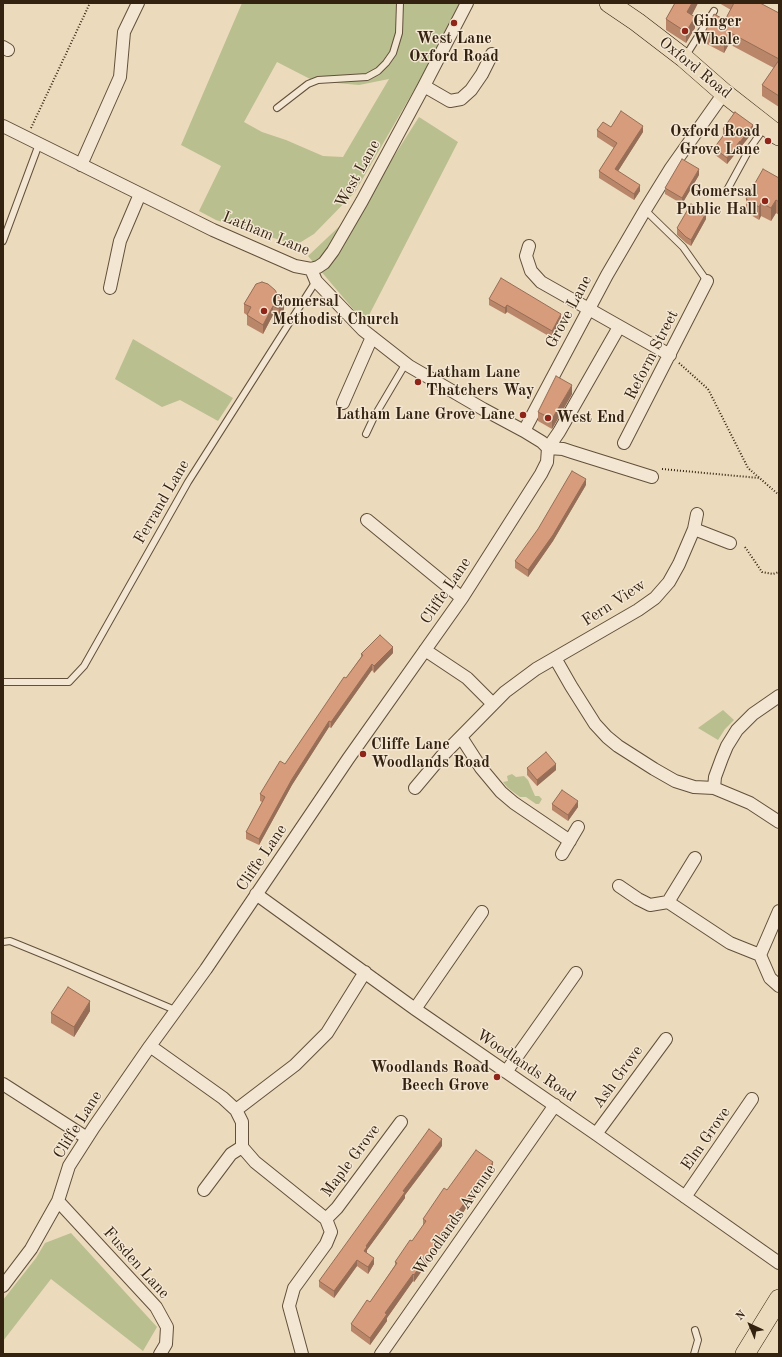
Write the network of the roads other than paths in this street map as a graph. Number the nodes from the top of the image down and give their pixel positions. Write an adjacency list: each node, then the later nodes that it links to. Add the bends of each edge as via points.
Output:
1 (138, 3): 14 (street, via 124,32 120,77)
2 (400, 3): 10 (lane, via 399,33 393,53 378,71 367,77 318,80 308,84)
3 (467, 3): 8 (street, West Lane)
4 (609, 3): 7 (main road, Oxford Road)
5 (714, 11): 7 (lane)
6 (492, 54): 8 (street, via 471,90 461,99 450,101)
7 (684, 58): 9 (main road, Oxford Road)
8 (424, 86): 20 (street, West Lane, via 333,251 324,263)
9 (724, 93): 12 (main road, Oxford Road); 17 (street, Grove Lane)
10 (277, 108)
11 (3, 126): 13 (street, Latham Lane)
12 (773, 131): 15 (lane, via 750,148)
13 (39, 144): 14 (street, Latham Lane); 18 (lane)
14 (81, 165): 16 (street, Latham Lane)
15 (726, 192)
16 (140, 194): 20 (street, Latham Lane, via 295,266); 23 (street, via 120,241)
17 (645, 210): 22 (lane, via 683,247); 24 (street, Grove Lane)
18 (3, 241)
19 (529, 246): 24 (street, via 526,256 530,271 541,282)
20 (311, 269): 21 (street, Latham Lane)
21 (316, 281): 26 (street, Latham Lane); 42 (lane, Ferrand Lane, via 188,482 84,666 69,682)
22 (707, 281): 27 (street, Reform Street)
23 (110, 288)
24 (589, 309): 25 (street); 30 (street, Grove Lane)
25 (619, 327): 27 (street); 33 (street)
26 (372, 337): 28 (street, Latham Lane); 29 (street)
27 (670, 354): 32 (street, Reform Street)
28 (406, 363): 30 (street, Latham Lane); 31 (lane)
29 (343, 403)
30 (524, 431): 33 (street, Latham Lane)
31 (366, 434)
32 (624, 443)
33 (548, 448): 34 (street, via 563,449); 39 (street, Cliffe Lane, via 547,462 541,474)
34 (652, 477)
35 (698, 514): 37 (street, Fern View)
36 (367, 520): 39 (street)
37 (694, 529): 38 (street); 41 (street, Fern View, via 669,582 655,598)
38 (730, 543)
39 (462, 598): 40 (street, Cliffe Lane)
40 (425, 650): 44 (street, via 467,678); 54 (street, Cliffe Lane)
41 (555, 658): 44 (street, Fern View, via 505,692); 47 (street, via 595,724 607,737 676,781 694,787)
42 (3, 682)
43 (779, 696): 47 (street, via 753,714 737,730 722,758)
44 (493, 704): 45 (street, Fern View)
45 (461, 737): 46 (street, Fern View); 50 (street, via 501,792)
46 (415, 788)
47 (714, 788): 48 (street, via 750,803)
48 (779, 822)
49 (578, 827): 50 (street)
50 (570, 841): 51 (street)
51 (562, 854)
52 (695, 858): 55 (street)
53 (619, 886): 55 (street, via 650,905)
54 (256, 894): 60 (street, Woodlands Road); 64 (street, Cliffe Lane)
55 (668, 902): 59 (street, via 730,943)
56 (482, 912): 63 (street)
57 (779, 912): 59 (street)
58 (3, 942): 64 (lane, via 10,941 59,960)
59 (760, 955): 62 (street, via 770,978)
60 (365, 972): 63 (street, Woodlands Road); 71 (street, via 327,1033 294,1065)
61 (576, 973): 67 (street)
62 (779, 986)
63 (415, 1009): 67 (street, Woodlands Road)
64 (175, 1010): 66 (street, Cliffe Lane)
65 (666, 1039): 73 (street, Ash Grove)
66 (150, 1046): 71 (street); 74 (street, Cliffe Lane)
67 (506, 1072): 70 (street, Woodlands Road)
68 (3, 1084): 74 (street)
69 (752, 1099): 77 (street, Elm Grove)
70 (555, 1105): 73 (street, Woodlands Road); 86 (street, Woodlands Avenue)
71 (236, 1110): 75 (street, via 242,1122)
72 (401, 1122): 79 (street, Maple Grove)
73 (596, 1134): 77 (street, Woodlands Road)
74 (87, 1138): 78 (street, Cliffe Lane, via 69,1166)
75 (242, 1147): 76 (street, via 231,1154); 79 (street, via 255,1162)
76 (204, 1190)
77 (685, 1197): 80 (street, Woodlands Road)
78 (58, 1201): 81 (street, Cliffe Lane, via 31,1249); 84 (street, Fusden Lane, via 156,1307 167,1327 166,1344)
79 (326, 1219): 85 (street, via 331,1232 326,1244 294,1288 289,1306)
80 (779, 1262)
81 (3, 1286)
82 (779, 1299): 88 (main road)
83 (695, 1330): 87 (lane, via 698,1340)
84 (160, 1354)
85 (302, 1354)
86 (381, 1354)
87 (694, 1354)
88 (745, 1354)

